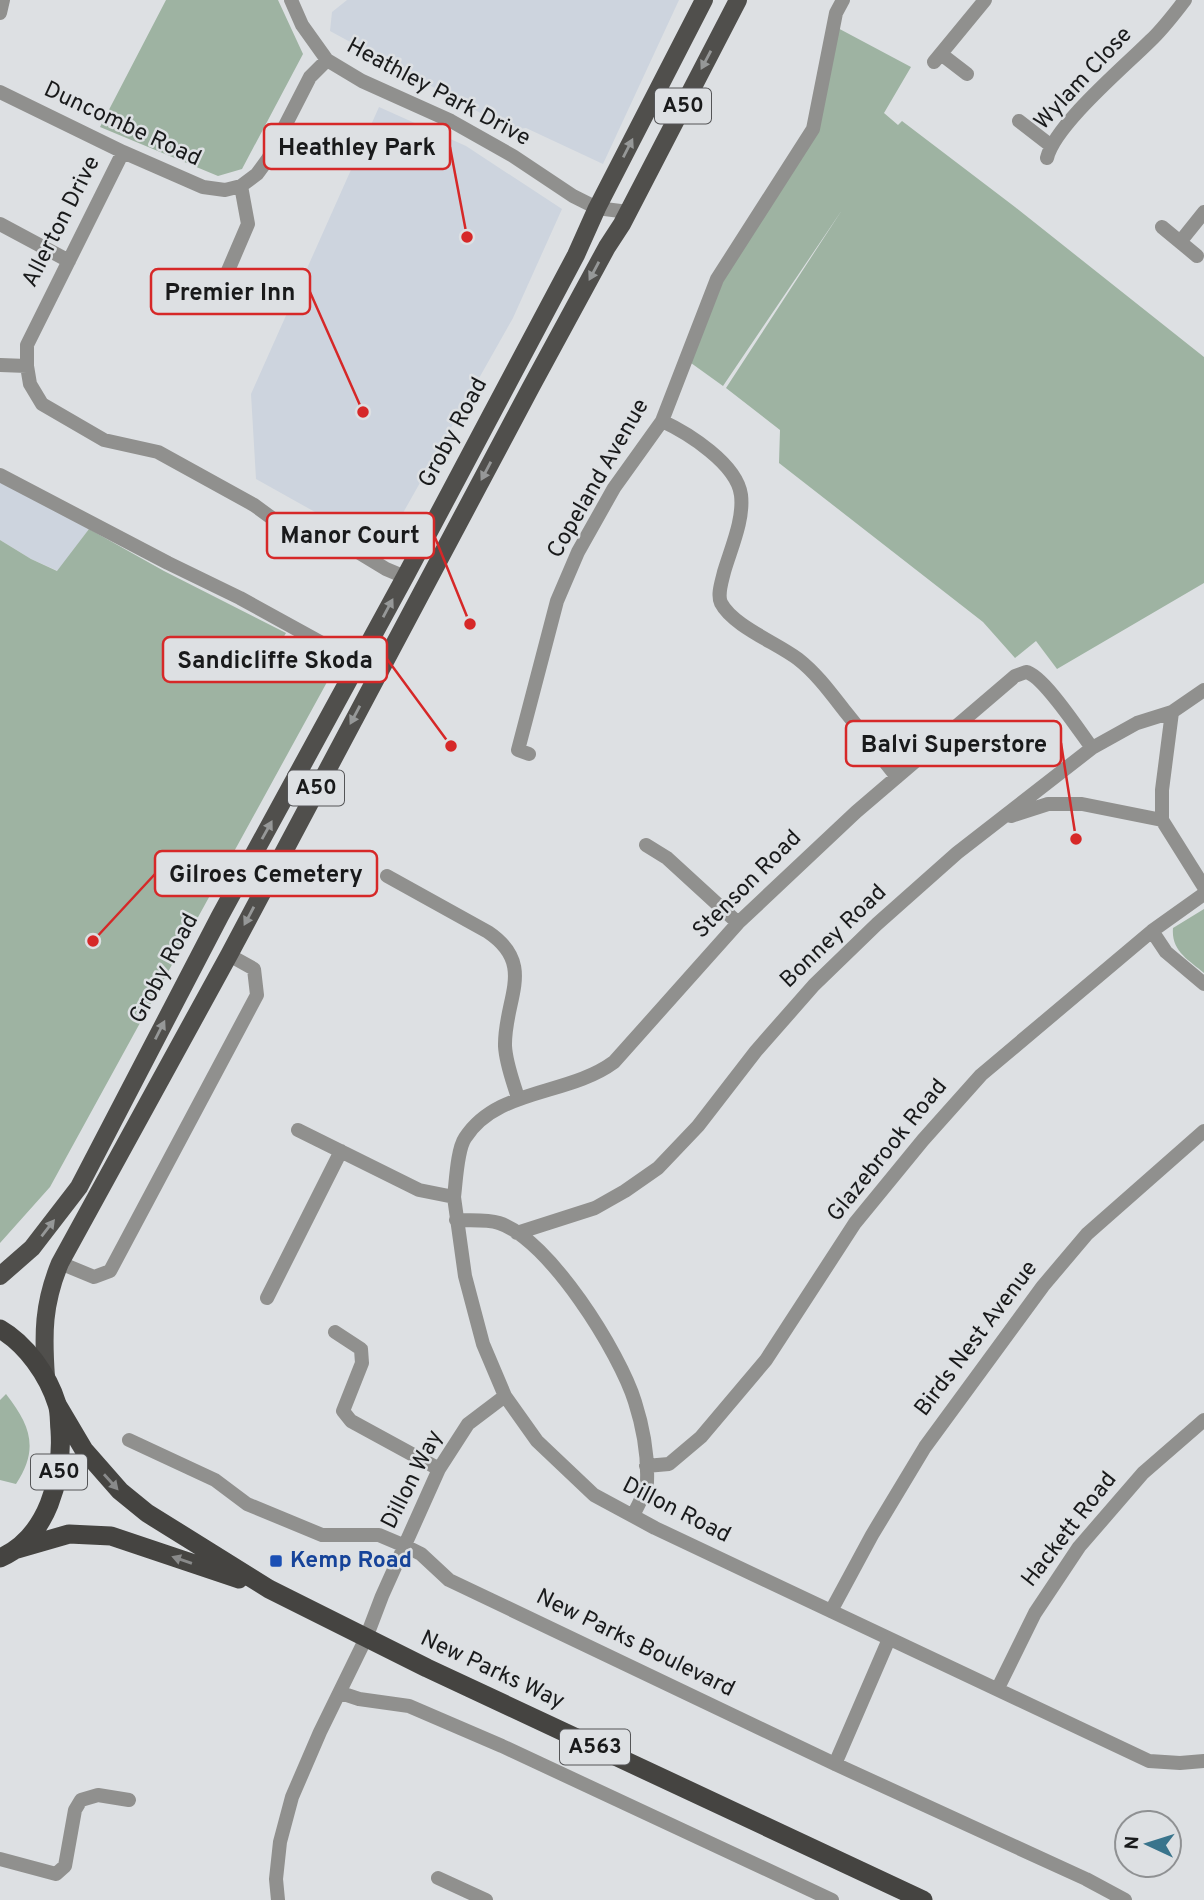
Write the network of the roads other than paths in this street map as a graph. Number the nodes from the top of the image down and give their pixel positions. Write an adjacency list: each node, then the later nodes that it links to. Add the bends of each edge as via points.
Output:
1 (3, 0): 8 (street)
2 (291, 0): 9 (street, Heathley Park Drive)
3 (704, 0): 15 (main road, Groby Road / A50, one-way to 3)
4 (738, 0): 16 (main road, Groby Road / A50, one-way to 16)
5 (843, 0): 26 (street, Copeland Avenue, via 836,13 813,128 715,282)
6 (985, 0): 10 (street, via 937,58)
7 (1185, 0): 12 (street, Wylam Close, via 1101,88 1049,151)
8 (0, 13)
9 (327, 60): 14 (street, via 310,77 268,159); 15 (street, Heathley Park Drive, via 451,121)
10 (967, 74)
11 (0, 92): 13 (street, Duncombe Road)
12 (1019, 121)
13 (122, 152): 14 (street, Duncombe Road, via 203,187 225,190); 22 (street, Allerton Drive)
14 (241, 186): 23 (street, via 248,225)
15 (597, 208): 16 (street, Heathley Park Drive); 28 (main road, Groby Road / A50)
16 (628, 212): 43 (main road, Groby Road / A50, one-way to 43)
17 (1204, 212): 20 (street)
18 (0, 224): 22 (street)
19 (1161, 227): 20 (street)
20 (1180, 242): 21 (street)
21 (1197, 256)
22 (69, 261): 25 (street, Allerton Drive, via 27,345)
23 (215, 301)
24 (0, 365): 25 (street)
25 (27, 366): 28 (street, Allerton Drive, via 41,404 104,440 158,452 254,505 302,540 358,552)
26 (662, 421): 33 (street, Copeland Avenue, via 614,488 557,601 517,750); 34 (street, via 715,456 738,482 740,515 721,582 722,605 818,678)
27 (0, 474): 29 (street)
28 (405, 576): 29 (main road, Groby Road / A50, one-way to 28)
29 (358, 663): 53 (main road, Groby Road / A50, one-way to 29, via 32,1248 79,1187)
30 (1204, 690): 31 (street, Bonney Road)
31 (1172, 712): 32 (street, Bonney Road, via 1137,723); 36 (street)
32 (1091, 748): 34 (street, Stenson Road, via 1035,676 1020,673); 35 (street, Bonney Road)
33 (528, 754)
34 (897, 777): 41 (street, Stenson Road)
35 (1002, 818): 36 (street, via 1048,804 1082,804); 51 (street, Bonney Road, via 897,906 814,985 658,1168 595,1208)
36 (1162, 820): 39 (street)
37 (646, 845): 41 (street, via 667,858)
38 (387, 876): 45 (street, via 488,932 510,952 515,977 505,1044)
39 (1204, 887)
40 (1204, 894): 42 (street, Glazebrook Road)
41 (738, 923): 45 (street, Stenson Road, via 614,1062 578,1082)
42 (1152, 931): 44 (street, via 1166,952); 62 (street, Glazebrook Road, via 981,1075 855,1223 766,1360 701,1437 669,1464)
43 (229, 954): 52 (main road, Groby Road / A50); 52 (street, via 254,969 257,995 110,1270 94,1277)
44 (1204, 984)
45 (518, 1098): 49 (street, Stenson Road, via 484,1117 464,1140)
46 (298, 1130): 48 (street)
47 (1204, 1131): 68 (street, Birds Nest Avenue, via 1087,1234 1043,1286 925,1447)
48 (341, 1151): 49 (street, via 419,1189); 54 (street)
49 (454, 1197): 50 (street, Dillon Road)
50 (456, 1220): 51 (street, via 499,1223); 58 (street, Dillon Road, via 483,1344)
51 (517, 1233): 62 (street, via 533,1243 568,1284 612,1350 635,1401)
52 (60, 1263): 57 (main road, Groby Road / A50, via 44,1322)
53 (0, 1276)
54 (267, 1298)
55 (0, 1329): 57 (highway, A50, via 26,1351)
56 (335, 1332): 63 (street, via 361,1349 362,1363 343,1411 351,1421)
57 (46, 1377): 59 (highway, A50)
58 (505, 1396): 63 (street, Dillon Way, via 468,1424); 64 (street, Dillon Road, via 537,1441 594,1495)
59 (58, 1406): 66 (highway, A50, via 61,1440 50,1503 37,1525); 67 (highway, New Parks Way / A563, one-way to 67, via 84,1450 120,1491 147,1513)
60 (1204, 1420): 71 (street, Hackett Road, via 1143,1473 1079,1547 1035,1613)
61 (129, 1440): 65 (street, New Parks Boulevard, via 215,1480 247,1504 322,1535 379,1535)
62 (646, 1466): 64 (street, via 647,1485)
63 (439, 1469): 65 (street, Dillon Way)
64 (633, 1516): 68 (street, Dillon Road)
65 (405, 1546): 69 (street, Dillon Way); 74 (street, New Parks Boulevard, via 449,1580)
66 (7, 1556): 67 (highway, New Parks Way / A563, one-way to 66, via 111,1536 69,1534)
67 (269, 1589): 69 (highway, New Parks Way / A563)
68 (831, 1611): 70 (street, Dillon Road)
69 (366, 1639): 72 (street); 81 (highway, New Parks Way / A563)
70 (889, 1639): 71 (street, Dillon Road); 74 (street)
71 (998, 1688): 73 (street, Dillon Road, via 1149,1761)
72 (341, 1693): 78 (street, via 292,1797 280,1842); 80 (street, via 408,1706)
73 (1204, 1761)
74 (835, 1765): 82 (street, New Parks Boulevard)
75 (129, 1800): 76 (street, via 98,1795 81,1800 65,1866 55,1874)
76 (0, 1859)
77 (438, 1878): 79 (street)
78 (278, 1900)
79 (486, 1900)
80 (832, 1900)
81 (923, 1900)
82 (1125, 1900)

